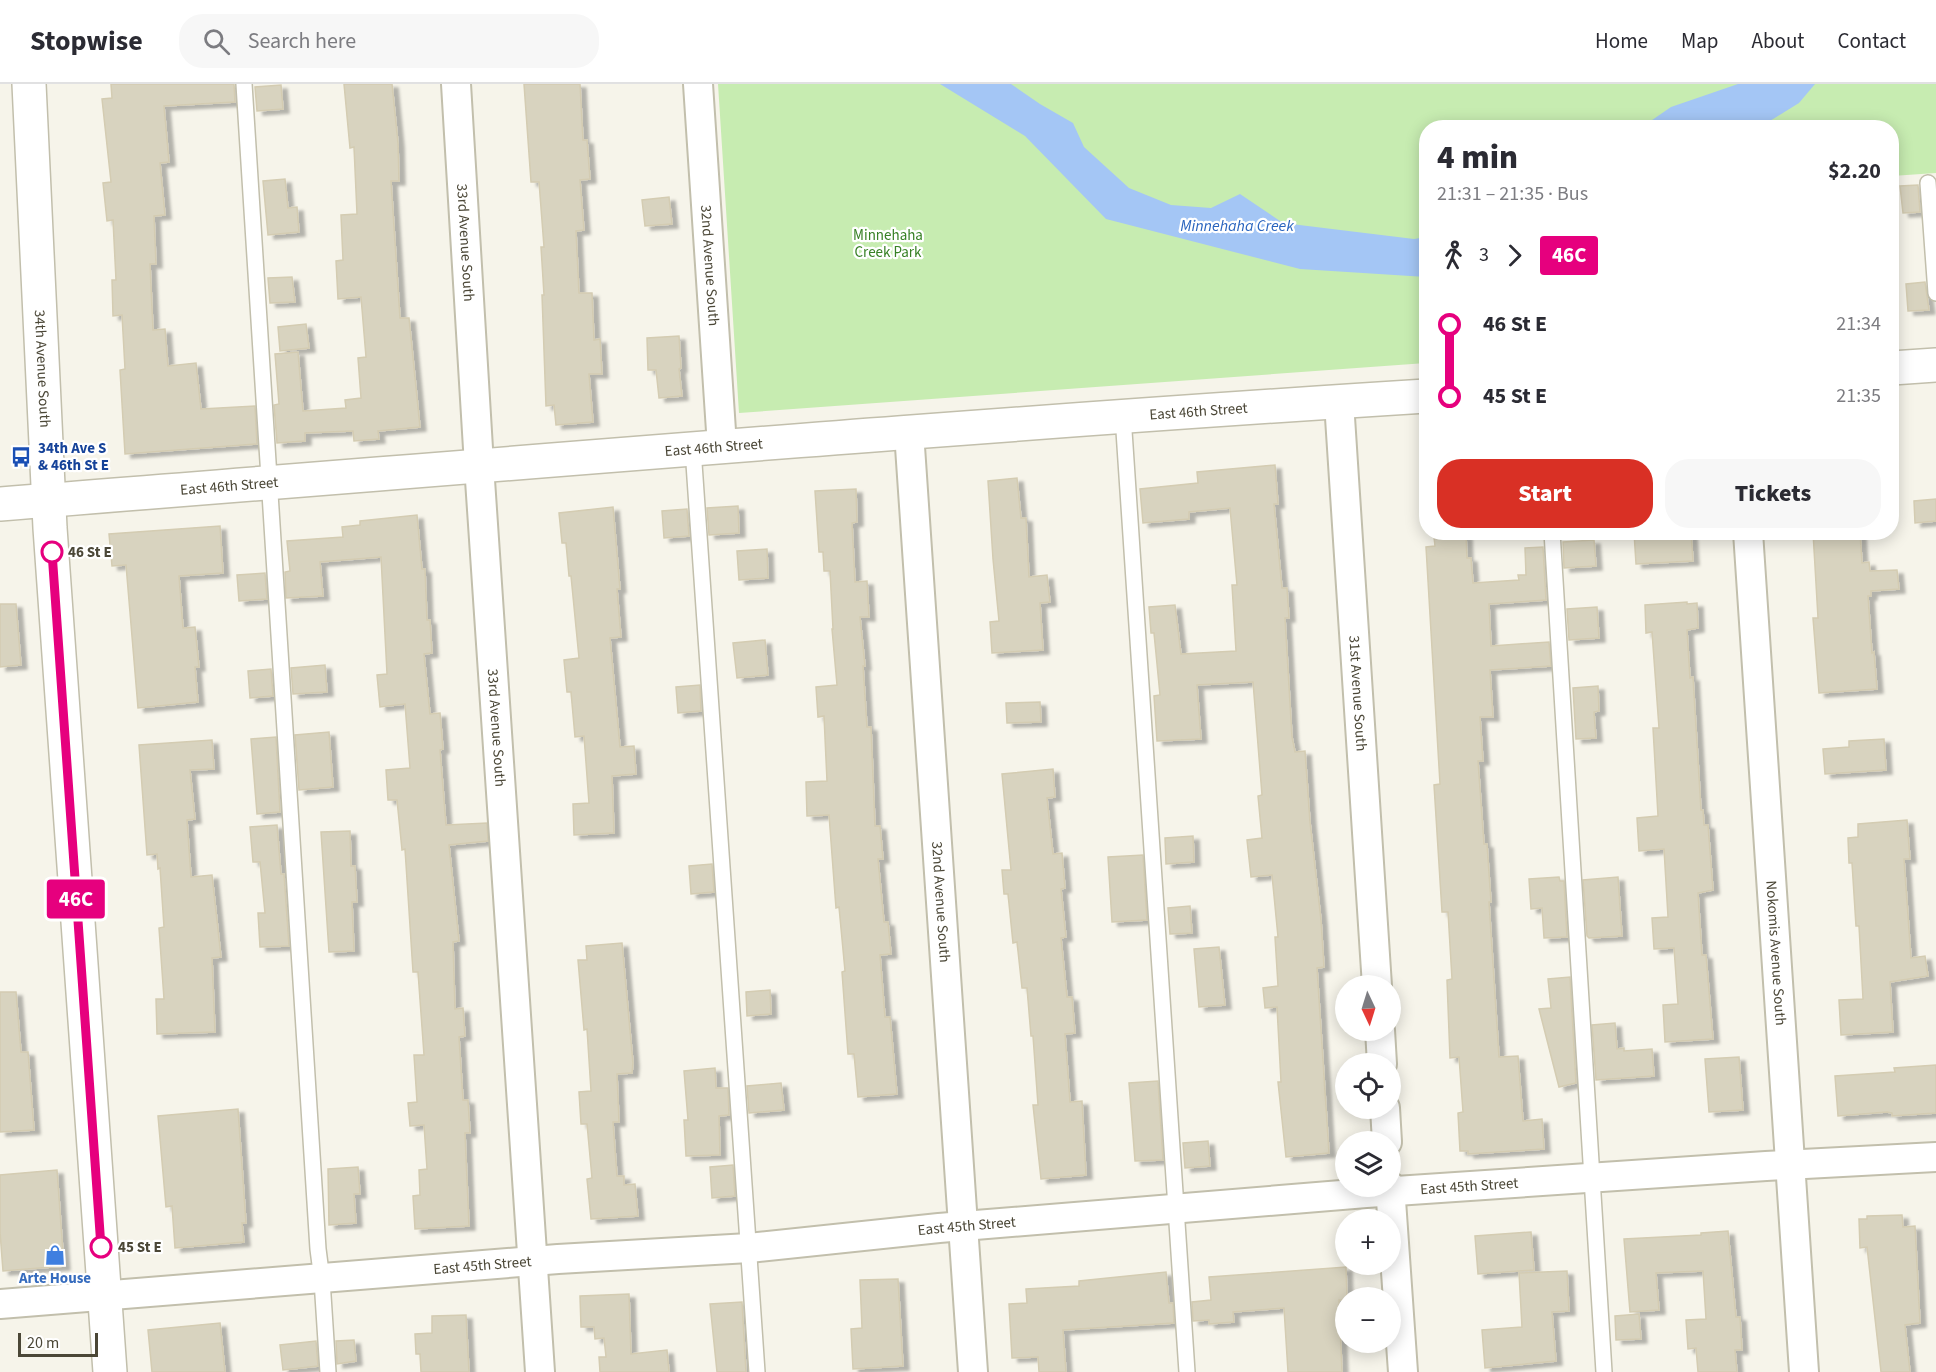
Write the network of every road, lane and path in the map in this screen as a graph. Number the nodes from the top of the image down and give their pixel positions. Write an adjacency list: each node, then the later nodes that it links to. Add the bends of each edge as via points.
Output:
1 (29, 84): 16 (street, 34th Avenue South)
2 (244, 84): 15 (lane)
3 (456, 84): 14 (street, 33rd Avenue South)
4 (698, 84): 13 (street, 32nd Avenue South)
5 (1928, 183): 6 (lane)
6 (1936, 293)
7 (1936, 365): 8 (street)
8 (1899, 368)
9 (1419, 396): 10 (street, East 46th Street)
10 (1339, 402): 11 (street, East 46th Street); 20 (street, 31st Avenue South)
11 (1122, 416): 12 (street, East 46th Street); 27 (lane)
12 (909, 432): 13 (street, East 46th Street); 28 (street, 32nd Avenue South)
13 (708, 448): 14 (street, East 46th Street); 29 (lane)
14 (479, 465): 15 (street, East 46th Street); 30 (street, 33rd Avenue South)
15 (268, 482): 16 (street, East 46th Street); 31 (lane)
16 (49, 501): 17 (street, East 46th Street); 32 (street, 34th Avenue South)
17 (0, 504)
18 (1552, 540): 23 (lane)
19 (1749, 540): 22 (street, Nokomis Avenue South)
20 (1376, 975)
21 (1936, 1157): 22 (street, East 45th Street)
22 (1790, 1165): 23 (street, East 45th Street); 42 (street, Nokomis Avenue South)
23 (1592, 1178): 24 (street, East 45th Street); 41 (lane)
24 (1401, 1188)
25 (1335, 1194): 27 (street, East 45th Street)
26 (1391, 1197): 40 (street)
27 (1177, 1210): 28 (street, East 45th Street); 39 (lane)
28 (964, 1227): 29 (street, East 45th Street); 38 (street, 32nd Avenue South)
29 (749, 1248): 30 (street, East 45th Street); 37 (lane)
30 (532, 1261): 31 (street, East 45th Street); 36 (street, 33rd Avenue South)
31 (322, 1280): 32 (street, East 45th Street); 35 (lane)
32 (105, 1296): 33 (street, East 45th Street); 34 (street, 34th Avenue South)
33 (0, 1304)
34 (110, 1372)
35 (328, 1372)
36 (540, 1372)
37 (757, 1372)
38 (972, 1372)
39 (1187, 1372)
40 (1403, 1372)
41 (1604, 1372)
42 (1803, 1372)

